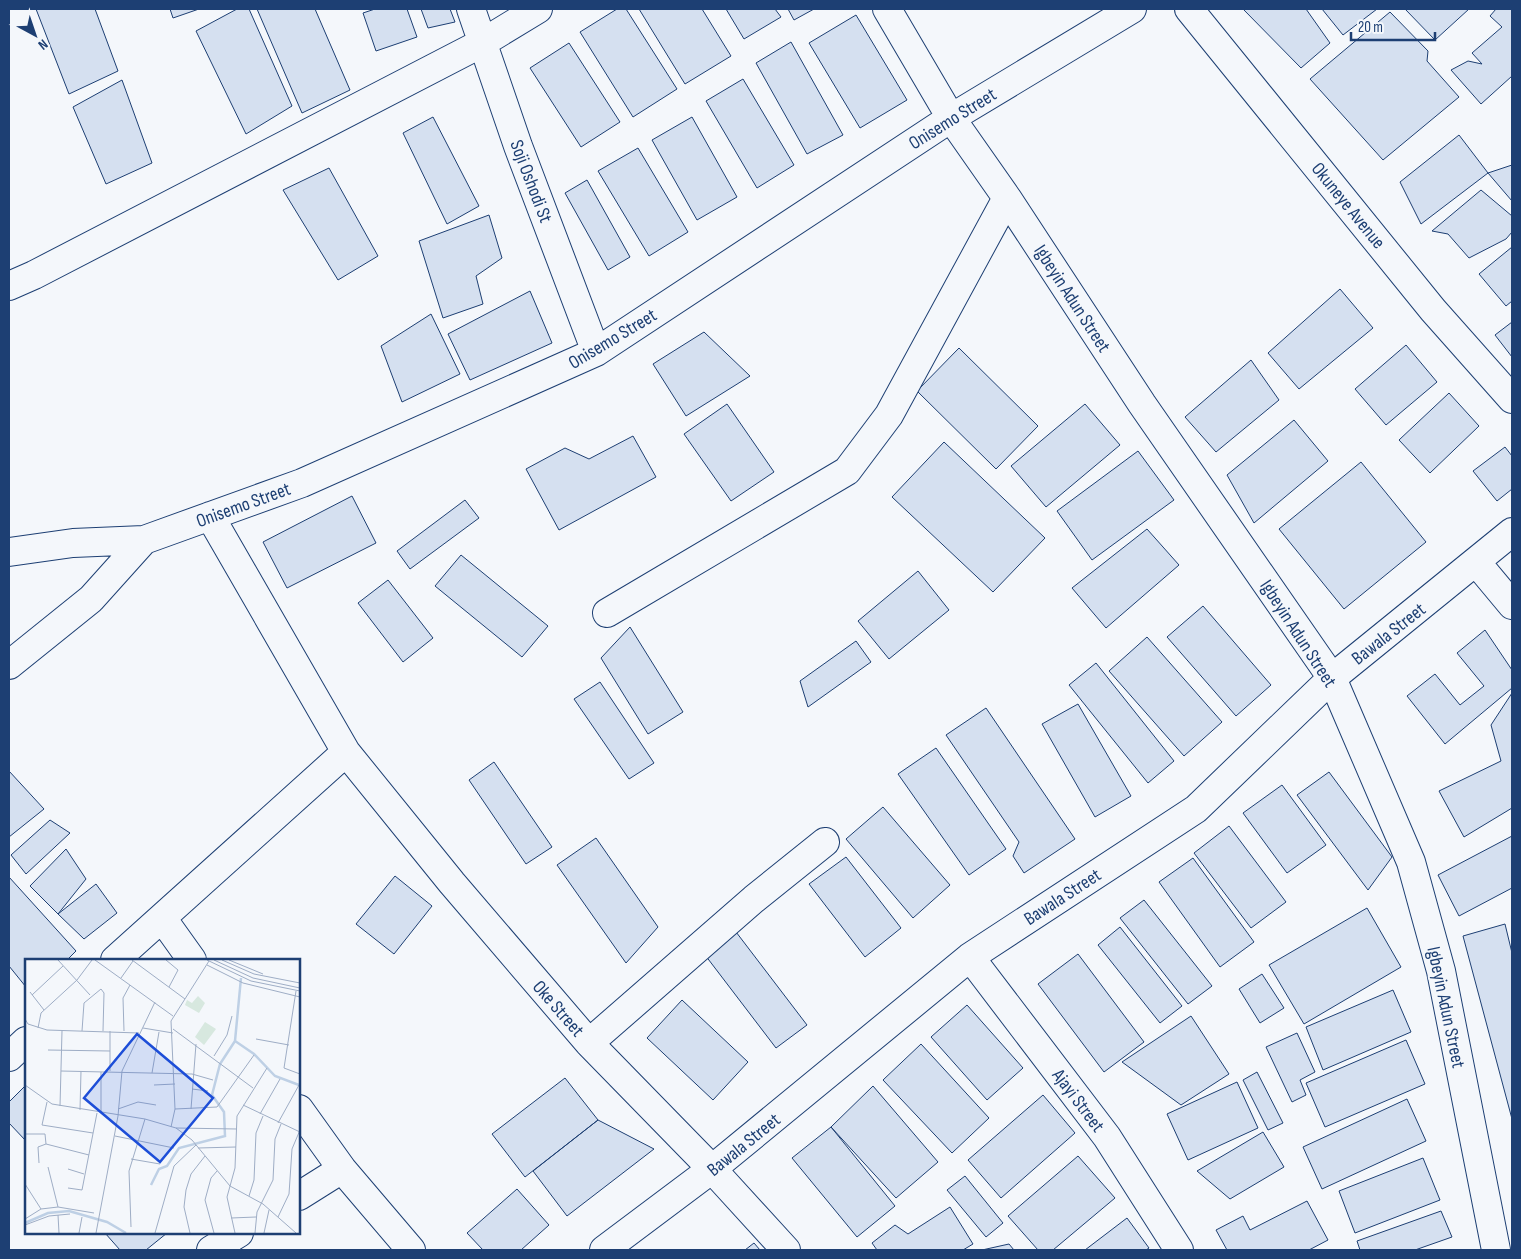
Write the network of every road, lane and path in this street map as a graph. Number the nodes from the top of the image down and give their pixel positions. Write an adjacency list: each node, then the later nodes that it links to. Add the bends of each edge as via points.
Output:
1 (471, 9): 6 (street, Soji Oshodi St)
2 (538, 9): 6 (street)
3 (887, 9): 7 (street, Igbeyin Adun Street)
4 (1132, 9): 7 (street, Onisemo Street)
5 (1189, 9): 11 (street, Okuneye Avenue, via 1434,310)
6 (482, 43): 9 (street); 10 (street, Soji Oshodi St)
7 (951, 118): 8 (street, Igbeyin Adun Street); 10 (street, Onisemo Street)
8 (1007, 198): 18 (street, via 889,415 847,471); 20 (street, Igbeyin Adun Street, via 1142,404)
9 (9, 286)
10 (596, 352): 12 (street, Onisemo Street, via 302,483)
11 (1512, 399)
12 (210, 516): 14 (street, Onisemo Street); 21 (street, Oke Street)
13 (1512, 532): 16 (street, Bawala Street)
14 (144, 540): 15 (street, Onisemo Street, via 72,543); 19 (street, via 91,599)
15 (9, 552)
16 (1476, 563): 17 (street); 20 (street, Bawala Street)
17 (1512, 605)
18 (607, 613)
19 (9, 665)
20 (1332, 678): 24 (street, Bawala Street, via 1196,809); 40 (street, Igbeyin Adun Street, via 1411,862 1441,971)
21 (346, 752): 23 (street); 28 (street, Oke Street)
22 (825, 842): 28 (street)
23 (162, 918): 25 (street); 26 (street)
24 (970, 956): 32 (street, Bawala Street); 39 (street, Ajayi Street, via 1108,1137)
25 (116, 959)
26 (191, 959)
27 (25, 1042): 29 (street)
28 (589, 1044): 32 (street, Oke Street)
29 (9, 1057)
30 (300, 1110): 31 (street)
31 (342, 1169): 33 (street); 36 (street)
32 (712, 1169): 37 (street, Bawala Street); 38 (street, Oke Street)
33 (300, 1195)
34 (237, 1234): 35 (street)
35 (211, 1250)
36 (411, 1250)
37 (604, 1250)
38 (786, 1250)
39 (1179, 1250)
40 (1496, 1250)

